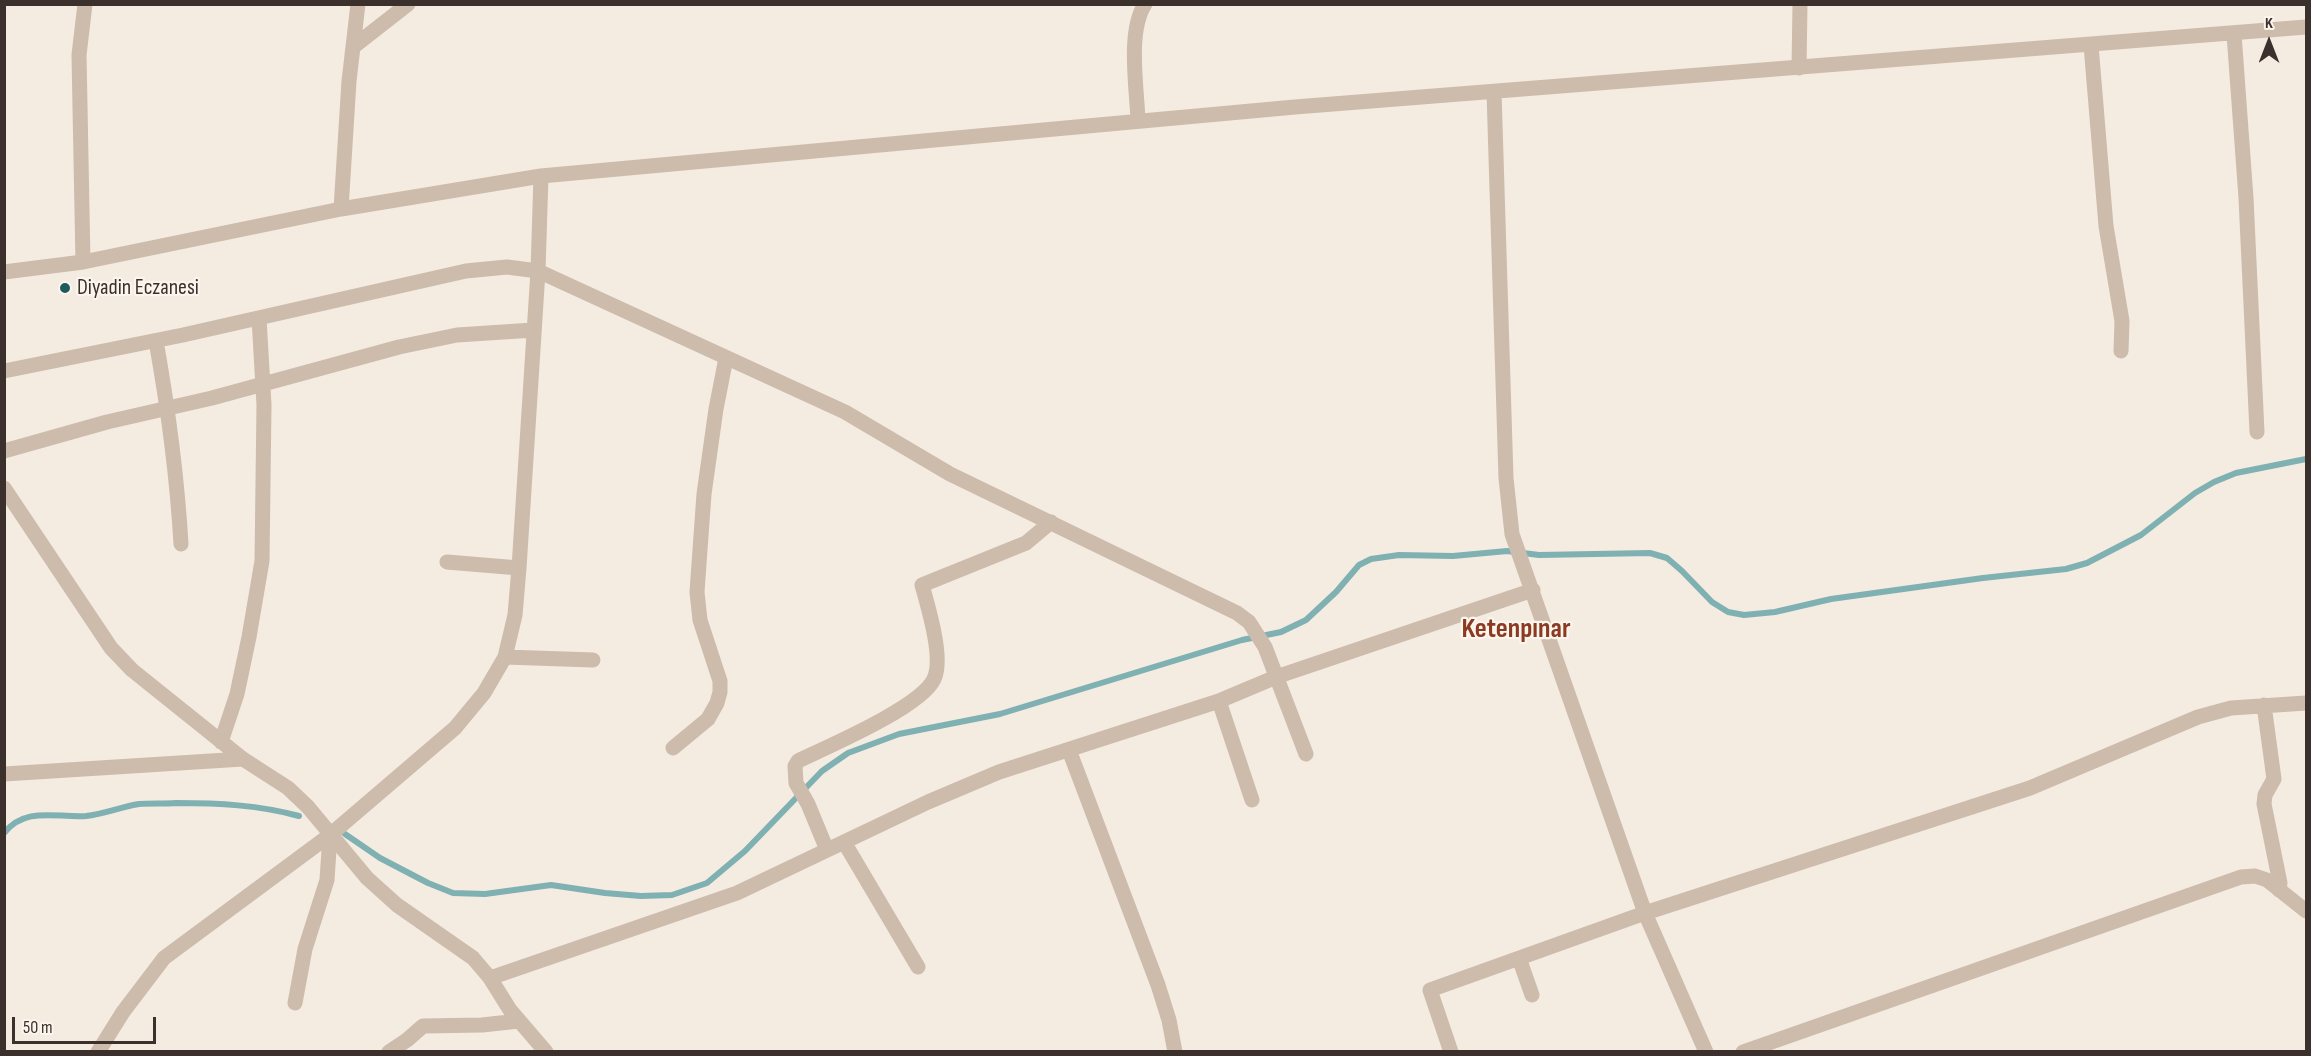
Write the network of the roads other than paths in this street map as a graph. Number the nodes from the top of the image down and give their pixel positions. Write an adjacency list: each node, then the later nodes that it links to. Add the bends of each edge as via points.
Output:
1 (85, 4): 15 (street, via 79,55)
2 (357, 4): 9 (street)
3 (408, 4): 9 (street)
4 (1145, 4): 12 (street, via 1134,33)
5 (1800, 4): 10 (street)
6 (2307, 27): 7 (street)
7 (2234, 34): 8 (street); 26 (street)
8 (2091, 45): 10 (street); 21 (street, via 2106,226 2122,321)
9 (353, 47): 14 (street)
10 (1799, 68): 11 (street)
11 (1494, 92): 12 (street); 33 (street, via 1506,478 1512,534)
12 (1138, 121): 13 (street)
13 (540, 176): 14 (street); 16 (street)
14 (340, 209): 15 (street)
15 (83, 262): 17 (street)
16 (537, 271): 18 (street, via 507,267 466,271); 19 (street); 22 (street)
17 (4, 272)
18 (259, 318): 20 (street); 24 (street)
19 (534, 330): 24 (street, via 457,335); 32 (street)
20 (156, 341): 23 (street); 25 (street)
21 (2121, 351)
22 (726, 358): 29 (street, via 845,412 950,474); 41 (street, via 704,494 697,592 700,620 720,692 708,718)
23 (4, 371)
24 (264, 384): 25 (street); 40 (street, via 262,561 239,683)
25 (168, 408): 27 (street); 30 (street)
26 (2257, 432)
27 (4, 451)
28 (4, 488): 40 (street, via 111,648 132,670)
29 (1051, 522): 36 (street, via 1237,612 1265,646); 49 (street, via 1026,543 922,585 938,659 934,679 920,696 898,710 798,761 796,783)
30 (181, 544)
31 (447, 562): 32 (street)
32 (519, 568): 34 (street, via 515,615)
33 (1533, 590): 36 (street); 52 (street)
34 (505, 657): 35 (street); 47 (street, via 484,693 455,728)
35 (593, 660)
36 (1276, 677): 37 (street); 43 (street)
37 (1219, 701): 42 (street); 46 (street)
38 (2307, 703): 39 (street)
39 (2264, 705): 50 (street, via 2274,779 2264,804); 52 (street, via 2198,717 2030,788)
40 (221, 742): 44 (street)
41 (673, 748)
42 (1069, 750): 48 (street, via 999,772); 63 (street, via 1158,985)
43 (1306, 754)
44 (243, 759): 45 (street); 47 (street, via 288,788)
45 (4, 774)
46 (1252, 800)
47 (330, 835): 55 (street, via 397,906 473,958); 57 (street, via 327,880 305,949); 60 (street, via 164,958)
48 (844, 842): 49 (street); 54 (street)
49 (827, 850): 55 (street, via 736,893)
50 (2279, 890): 51 (street); 59 (street, via 2267,880 2241,877)
51 (2307, 911)
52 (1645, 913): 53 (street); 65 (street)
53 (1519, 958): 56 (street); 64 (street, via 1430,990)
54 (918, 968)
55 (490, 978): 58 (street)
56 (1532, 995)
57 (295, 1004)
58 (519, 1022): 61 (street, via 423,1026); 62 (street)
59 (1771, 1048): 66 (street)
60 (98, 1052)
61 (388, 1052)
62 (546, 1052)
63 (1175, 1052)
64 (1451, 1052)
65 (1706, 1052)
66 (1743, 1052)

